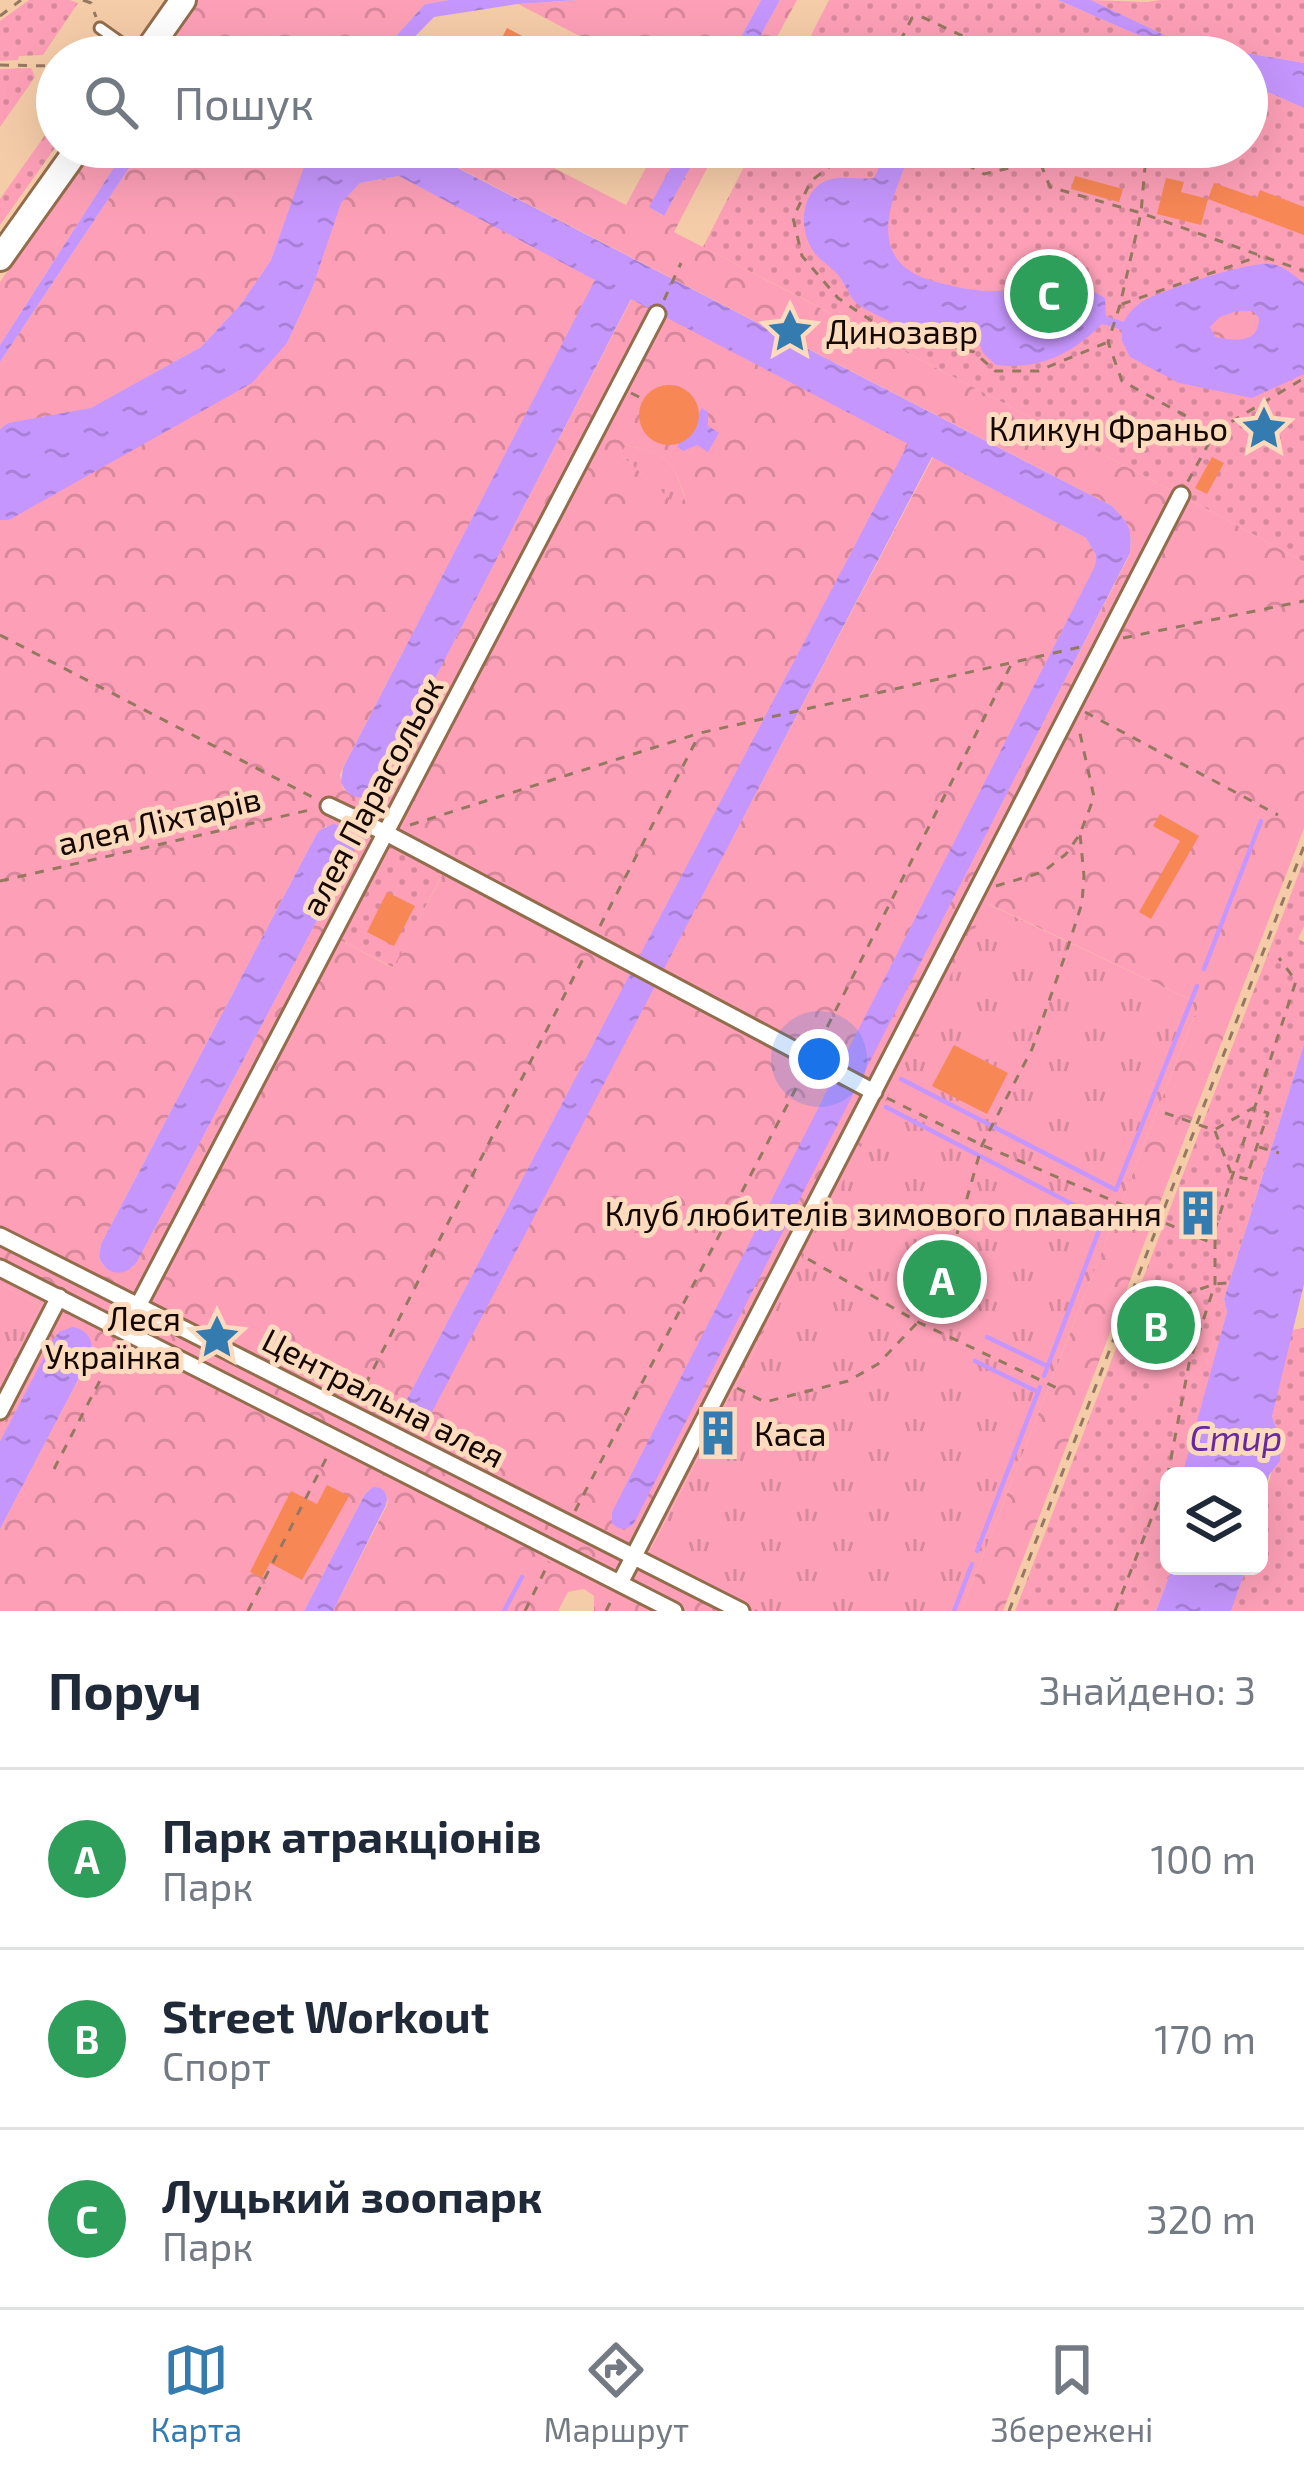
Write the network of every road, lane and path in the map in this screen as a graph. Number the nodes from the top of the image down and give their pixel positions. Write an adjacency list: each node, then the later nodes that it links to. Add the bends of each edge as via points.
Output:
1 (21, 0): 4 (path)
2 (83, 0): 5 (path)
3 (183, 0): 7 (street)
4 (0, 16)
5 (100, 28): 6 (lane)
6 (112, 36)
7 (157, 36)
8 (903, 36): 9 (path, via 920,16)
9 (963, 36)
10 (0, 65): 11 (path)
11 (36, 66)
12 (64, 168): 20 (street)
13 (828, 168): 25 (path, via 811,181 794,218 802,256 838,298 885,330 974,352 995,371 1038,370)
14 (973, 168): 15 (path)
15 (1008, 168)
16 (1042, 168): 18 (path, via 1050,187)
17 (1145, 168): 18 (path)
18 (1141, 213): 19 (path); 23 (path)
19 (1263, 255): 22 (path); 23 (path)
20 (0, 258)
21 (681, 263): 24 (path)
22 (1304, 272)
23 (1120, 304): 25 (path)
24 (657, 314): 37 (street, алея Парасольок)
25 (1108, 341): 27 (path, via 1122,381)
26 (1304, 381): 27 (path)
27 (1215, 432): 28 (path)
28 (1181, 495): 31 (street)
29 (1304, 602): 31 (path)
30 (0, 635): 35 (path)
31 (1105, 642): 32 (path); 33 (street)
32 (1013, 661): 34 (path); 44 (path)
33 (1072, 705): 36 (path); 38 (path, via 1094,797); 41 (street)
34 (700, 733): 37 (path); 42 (path)
35 (329, 806): 37 (street); 40 (path, алея Ліхтарів)
36 (1278, 815)
37 (386, 833): 42 (street); 63 (street, алея Парасольок)
38 (1080, 834): 41 (path, via 1042,872); 50 (path, via 1082,902 1032,1049)
39 (1304, 846): 48 (path)
40 (0, 881)
41 (977, 892): 45 (street)
42 (592, 942): 44 (street); 69 (path)
43 (1279, 958): 46 (path, via 1296,982)
44 (811, 1059): 45 (street); 74 (path)
45 (874, 1092): 50 (path); 57 (street)
46 (1253, 1108): 49 (path); 51 (path, via 1268,1113); 53 (path)
47 (1166, 1113): 48 (path)
48 (1198, 1124): 49 (path); 54 (path)
49 (1214, 1130): 53 (path)
50 (982, 1145): 54 (path); 64 (path, via 953,1248)
51 (1257, 1146): 52 (path); 53 (path, via 1246,1179)
52 (1279, 1153)
53 (1231, 1174): 56 (path)
54 (1160, 1222): 56 (path); 61 (path)
55 (0, 1236): 63 (street, Центральна алея)
56 (1215, 1244): 60 (path)
57 (792, 1250): 64 (path); 66 (street)
58 (0, 1268): 62 (street, Центральна алея)
59 (1227, 1282): 60 (path)
60 (1215, 1284): 61 (path, via 1156,1304); 71 (path, via 1189,1364)
61 (1131, 1295): 82 (path)
62 (59, 1298): 65 (street, Центральна алея); 68 (street)
63 (139, 1306): 65 (street, алея Парасольок); 69 (street, Центральна алея)
64 (918, 1322): 66 (path, via 878,1364 848,1381 765,1402); 67 (path)
65 (125, 1331): 70 (street, Центральна алея); 72 (path)
66 (724, 1382): 76 (street)
67 (1057, 1388)
68 (0, 1411)
69 (350, 1413): 70 (street); 74 (street, Центральна алея)
70 (337, 1439): 75 (street, Центральна алея); 78 (path)
71 (1170, 1467)
72 (54, 1469)
73 (1160, 1499): 83 (path)
74 (569, 1523): 75 (street); 76 (street, Центральна алея)
75 (556, 1550): 77 (street, Центральна алея); 79 (path)
76 (634, 1556): 77 (street); 81 (street, Центральна алея)
77 (620, 1583): 80 (street, Центральна алея)
78 (248, 1611)
79 (525, 1611)
80 (674, 1611)
81 (741, 1611)
82 (1009, 1611)
83 (1114, 1611)

